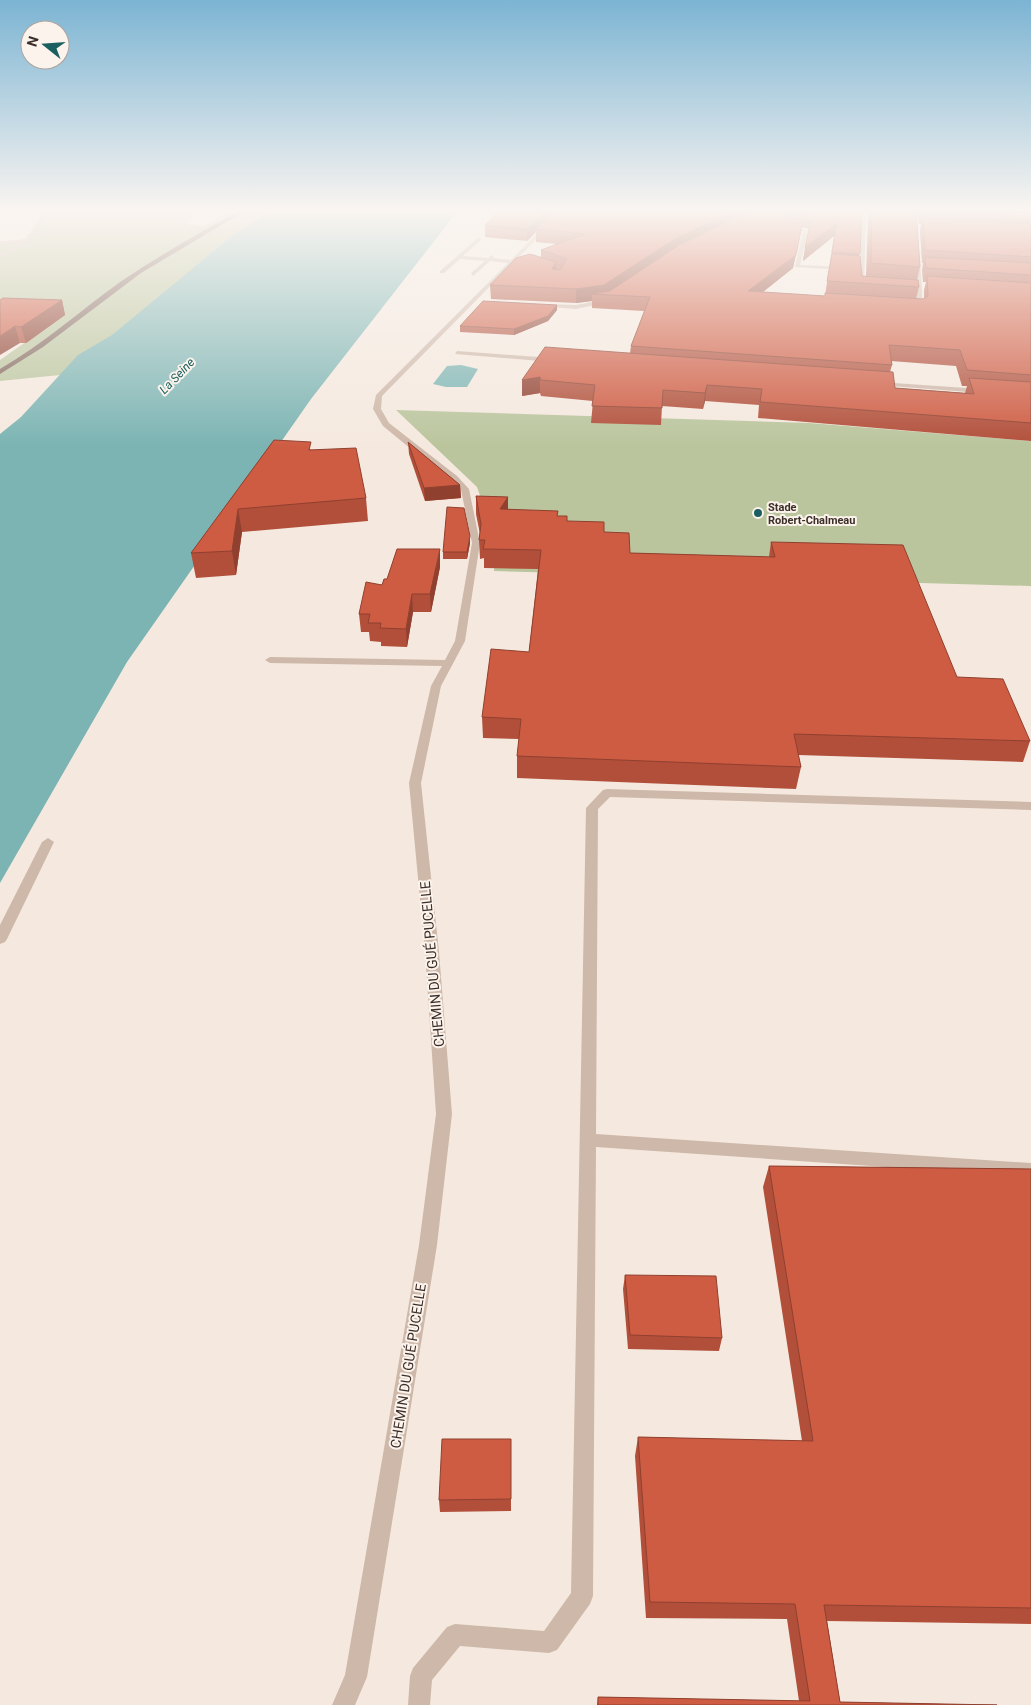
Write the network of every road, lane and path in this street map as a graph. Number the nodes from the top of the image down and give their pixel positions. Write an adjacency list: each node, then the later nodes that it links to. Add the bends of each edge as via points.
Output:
1 (117, 288): 13 (main road)
2 (489, 288): 17 (street, CHEMIN DU GUÉ PUCELLE, via 380,395 377,409 386,424 465,489 476,543 460,641)
3 (860, 288): 5 (street, via 860,292)
4 (919, 288): 7 (street)
5 (870, 293)
6 (910, 295): 7 (street)
7 (920, 296): 10 (street, via 920,310)
8 (613, 297): 9 (street, via 606,303 576,308)
9 (538, 305)
10 (911, 310)
11 (458, 353): 12 (street)
12 (556, 360)
13 (0, 372)
14 (873, 383): 15 (street)
15 (992, 392)
16 (270, 660): 17 (street)
17 (449, 664): 23 (street, CHEMIN DU GUÉ PUCELLE, via 436,686 415,783 444,1114 428,1245 356,1677)
18 (1031, 806): 21 (street, via 607,793 592,808)
19 (48, 842): 20 (street)
20 (0, 939)
21 (588, 1140): 22 (street); 24 (street, via 582,1596 549,1642 455,1635 421,1676)
22 (1031, 1170)
23 (343, 1705)
24 (419, 1705)

